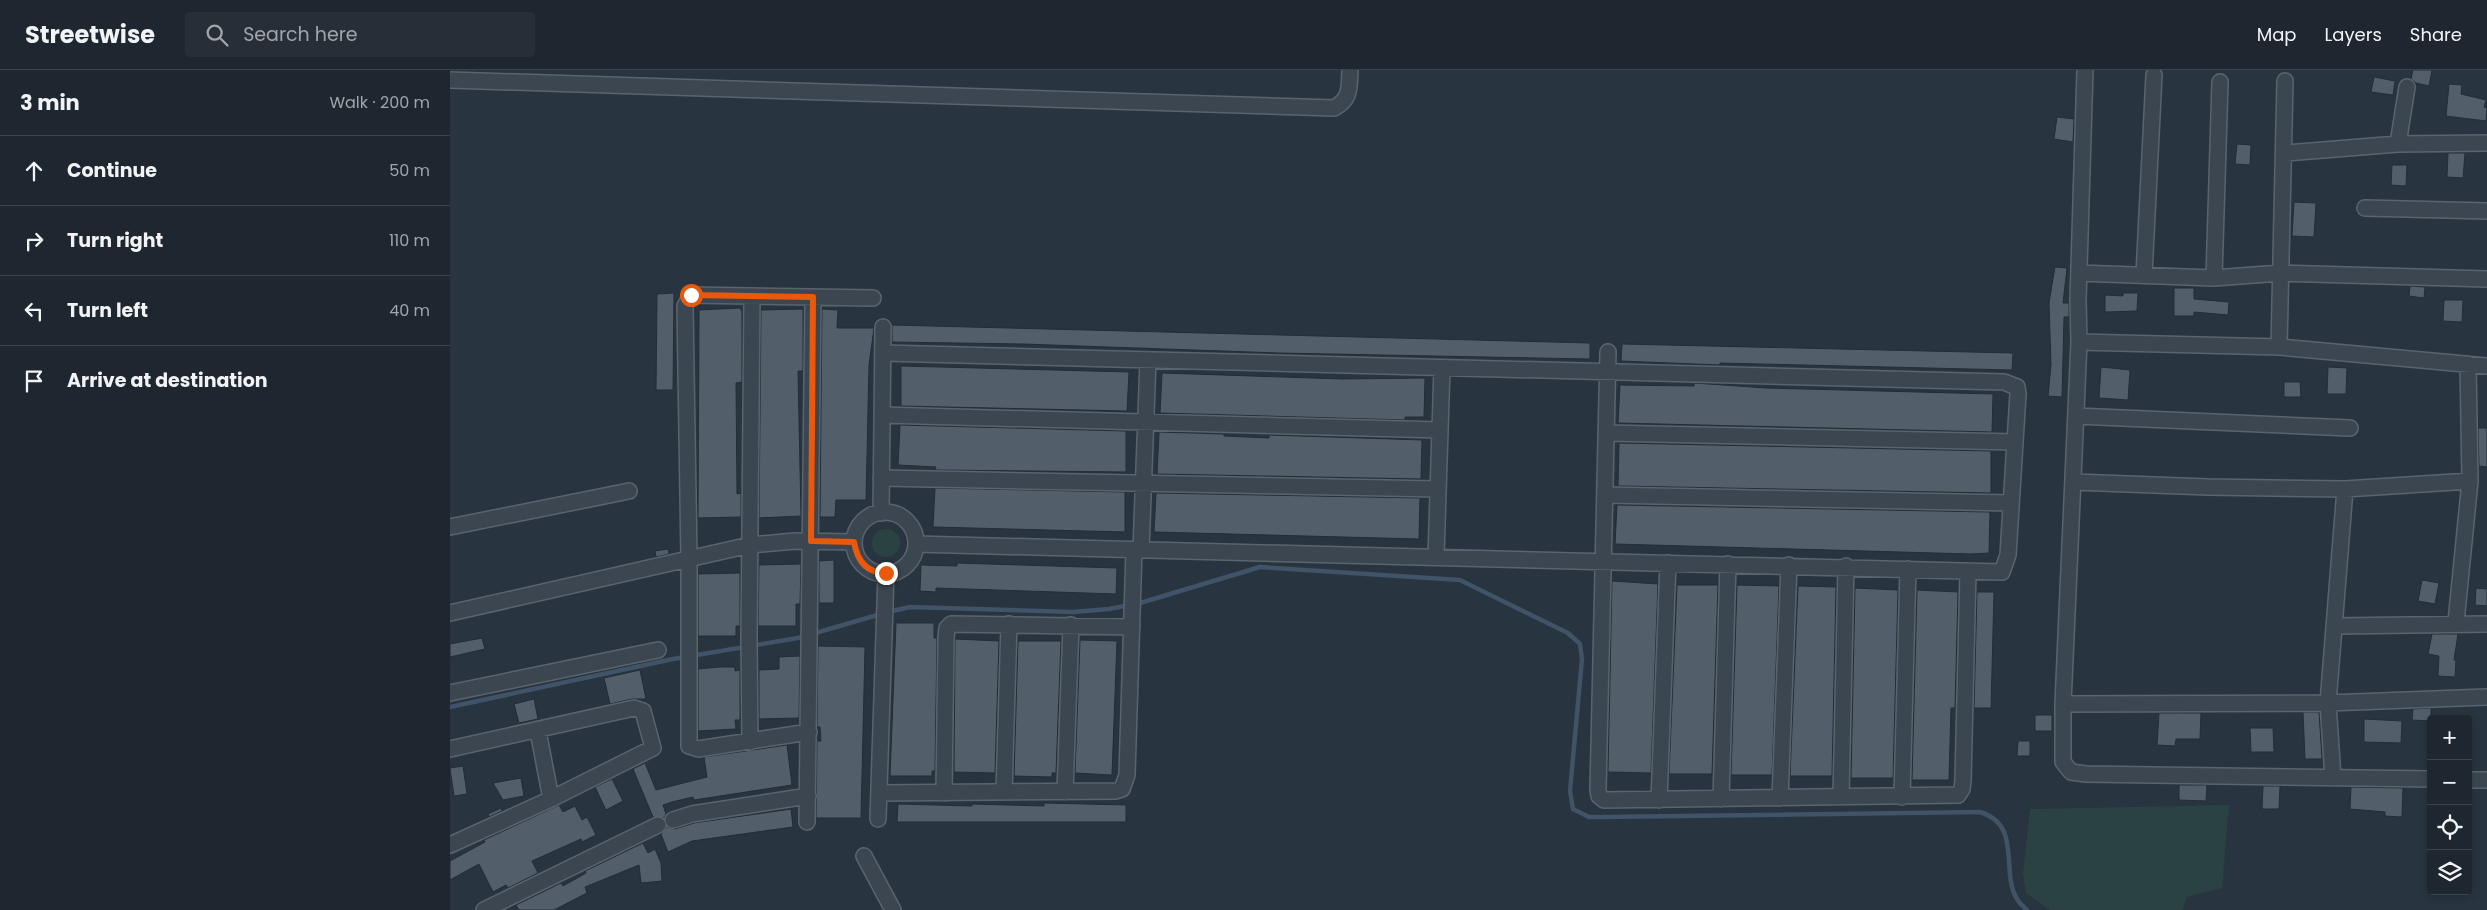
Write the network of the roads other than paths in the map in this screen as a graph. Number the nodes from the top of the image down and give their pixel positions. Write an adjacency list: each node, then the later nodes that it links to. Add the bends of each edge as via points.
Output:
1 (1350, 70): 4 (street, via 1349,94 1344,103 1334,108)
2 (2085, 70): 13 (street)
3 (2154, 75): 15 (street)
4 (450, 80)
5 (2285, 81): 10 (street)
6 (2220, 82): 16 (street)
7 (2407, 87): 8 (street)
8 (2398, 144): 9 (street); 10 (street)
9 (2487, 144)
10 (2284, 152): 14 (street)
11 (2365, 208): 12 (street)
12 (2487, 211)
13 (2079, 273): 15 (street); 22 (street)
14 (2280, 273): 16 (street); 17 (street); 23 (street)
15 (2144, 275): 16 (street)
16 (2214, 278)
17 (2487, 279)
18 (752, 296): 19 (street); 52 (street); 55 (street, via 691,295 685,306)
19 (813, 297): 20 (street); 49 (street)
20 (873, 298)
21 (883, 327): 25 (street)
22 (2079, 342): 23 (street); 32 (street)
23 (2279, 347): 27 (street)
24 (1608, 352): 30 (street)
25 (883, 353): 26 (street); 31 (street)
26 (1148, 360): 29 (street); 33 (street)
27 (2468, 364): 28 (street); 39 (street)
28 (2487, 366)
29 (1442, 368): 30 (street); 35 (street)
30 (1607, 373): 36 (street); 37 (street, via 2004,382 2017,387)
31 (882, 415): 33 (street); 38 (street)
32 (2076, 416): 34 (street); 41 (street)
33 (1146, 421): 35 (street); 40 (street)
34 (2350, 428)
35 (1440, 430): 43 (street)
36 (1606, 433): 37 (street); 45 (street)
37 (2015, 442): 46 (street)
38 (881, 478): 40 (street); 47 (street)
39 (2470, 481): 42 (street); 65 (street)
40 (1144, 482): 43 (street); 53 (street)
41 (2074, 482): 42 (street); 75 (street)
42 (2345, 488): 69 (street)
43 (1438, 489): 54 (street)
44 (629, 491): 48 (street)
45 (1605, 495): 46 (street); 56 (street)
46 (2011, 503): 62 (street, via 2008,555 2002,572)
47 (881, 513): 50 (street, via 868,517 861,524); 51 (street, via 904,518 915,534)
48 (450, 527)
49 (811, 541): 50 (street); 52 (street); 77 (street)
50 (854, 542): 63 (street, via 861,562 869,569)
51 (916, 544): 53 (street); 63 (street, via 908,564)
52 (750, 545): 55 (street); 78 (street)
53 (1138, 550): 54 (street); 70 (street)
54 (1436, 556): 56 (street)
55 (689, 559): 64 (street); 78 (street, via 689,746 698,750)
56 (1603, 562): 57 (street); 94 (street, via 1599,796 1610,801)
57 (1668, 563): 58 (street); 94 (street)
58 (1728, 564): 59 (street); 93 (street)
59 (1789, 565): 60 (street); 91 (street)
60 (1846, 566): 61 (street); 90 (street)
61 (1908, 569): 62 (street); 89 (street)
62 (1968, 572): 89 (street, via 1962,789 1958,795 1952,796)
63 (886, 573): 86 (street)
64 (450, 613)
65 (2456, 622): 67 (street); 69 (street, via 2414,626)
66 (1009, 624): 68 (street); 84 (street); 87 (street, via 957,622 947,628)
67 (2487, 624)
68 (1071, 625): 70 (street); 85 (street)
69 (2335, 626): 74 (street)
70 (1132, 627): 85 (street, via 1125,784 1116,791)
71 (658, 650): 72 (street)
72 (450, 694)
73 (2487, 697): 74 (street)
74 (2328, 703): 75 (street); 80 (street)
75 (2063, 704): 80 (street, via 2063,762 2071,772)
76 (538, 731): 79 (street); 92 (street); 92 (street, via 639,708 643,711 653,748)
77 (809, 732): 78 (street); 88 (street)
78 (750, 742)
79 (450, 749)
80 (2333, 778): 81 (street)
81 (2427, 779)
82 (2472, 780): 83 (street)
83 (2487, 780)
84 (1004, 792): 85 (street); 87 (street)
85 (1065, 792)
86 (879, 793): 87 (street); 95 (street)
87 (944, 793)
88 (808, 796): 96 (street, via 692,814); 97 (street)
89 (1902, 796): 90 (street)
90 (1841, 797): 91 (street)
91 (1780, 798): 93 (street)
92 (551, 799): 99 (street)
93 (1722, 799): 94 (street)
94 (1659, 800)
95 (878, 819)
96 (673, 820)
97 (808, 822)
98 (658, 825): 101 (street)
99 (450, 845)
100 (864, 856): 102 (street)
101 (484, 910)
102 (893, 910)

